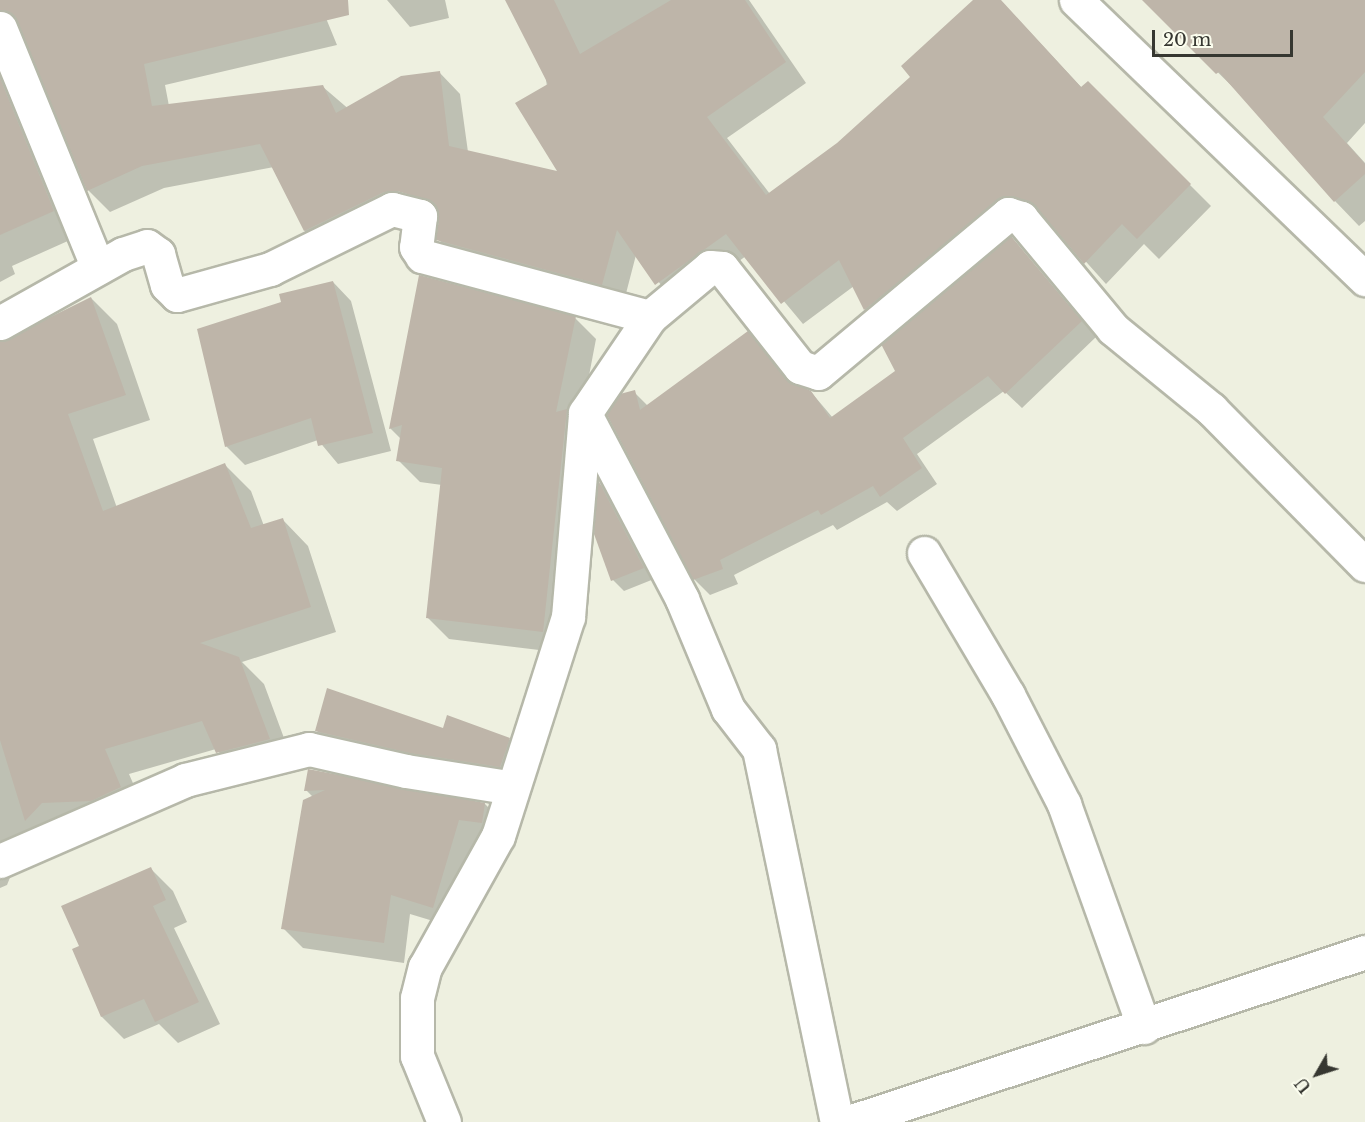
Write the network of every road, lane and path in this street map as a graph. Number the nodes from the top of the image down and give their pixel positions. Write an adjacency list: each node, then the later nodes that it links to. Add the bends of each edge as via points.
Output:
1 (1076, 0): 4 (street)
2 (0, 28): 3 (street)
3 (98, 268): 5 (street, via 147,246 158,254 166,285 177,295 270,268 392,209 420,216 416,247 422,256); 6 (street)
4 (1365, 279)
5 (650, 317): 7 (street); 9 (street, via 710,267 722,268 800,367 818,373 1008,214 1021,218 1113,328 1211,409)
6 (0, 323)
7 (585, 413): 10 (street, via 568,617); 15 (street, via 682,599 728,709 759,749)
8 (924, 553): 13 (street, via 1008,695 1064,804)
9 (1365, 565)
10 (513, 788): 11 (street, via 406,771 309,749 185,780); 14 (street, via 498,836 425,967 417,998 417,1056)
11 (2, 853)
12 (1365, 952): 13 (street)
13 (1144, 1027): 16 (street)
14 (444, 1122)
15 (837, 1122)
16 (849, 1122)

